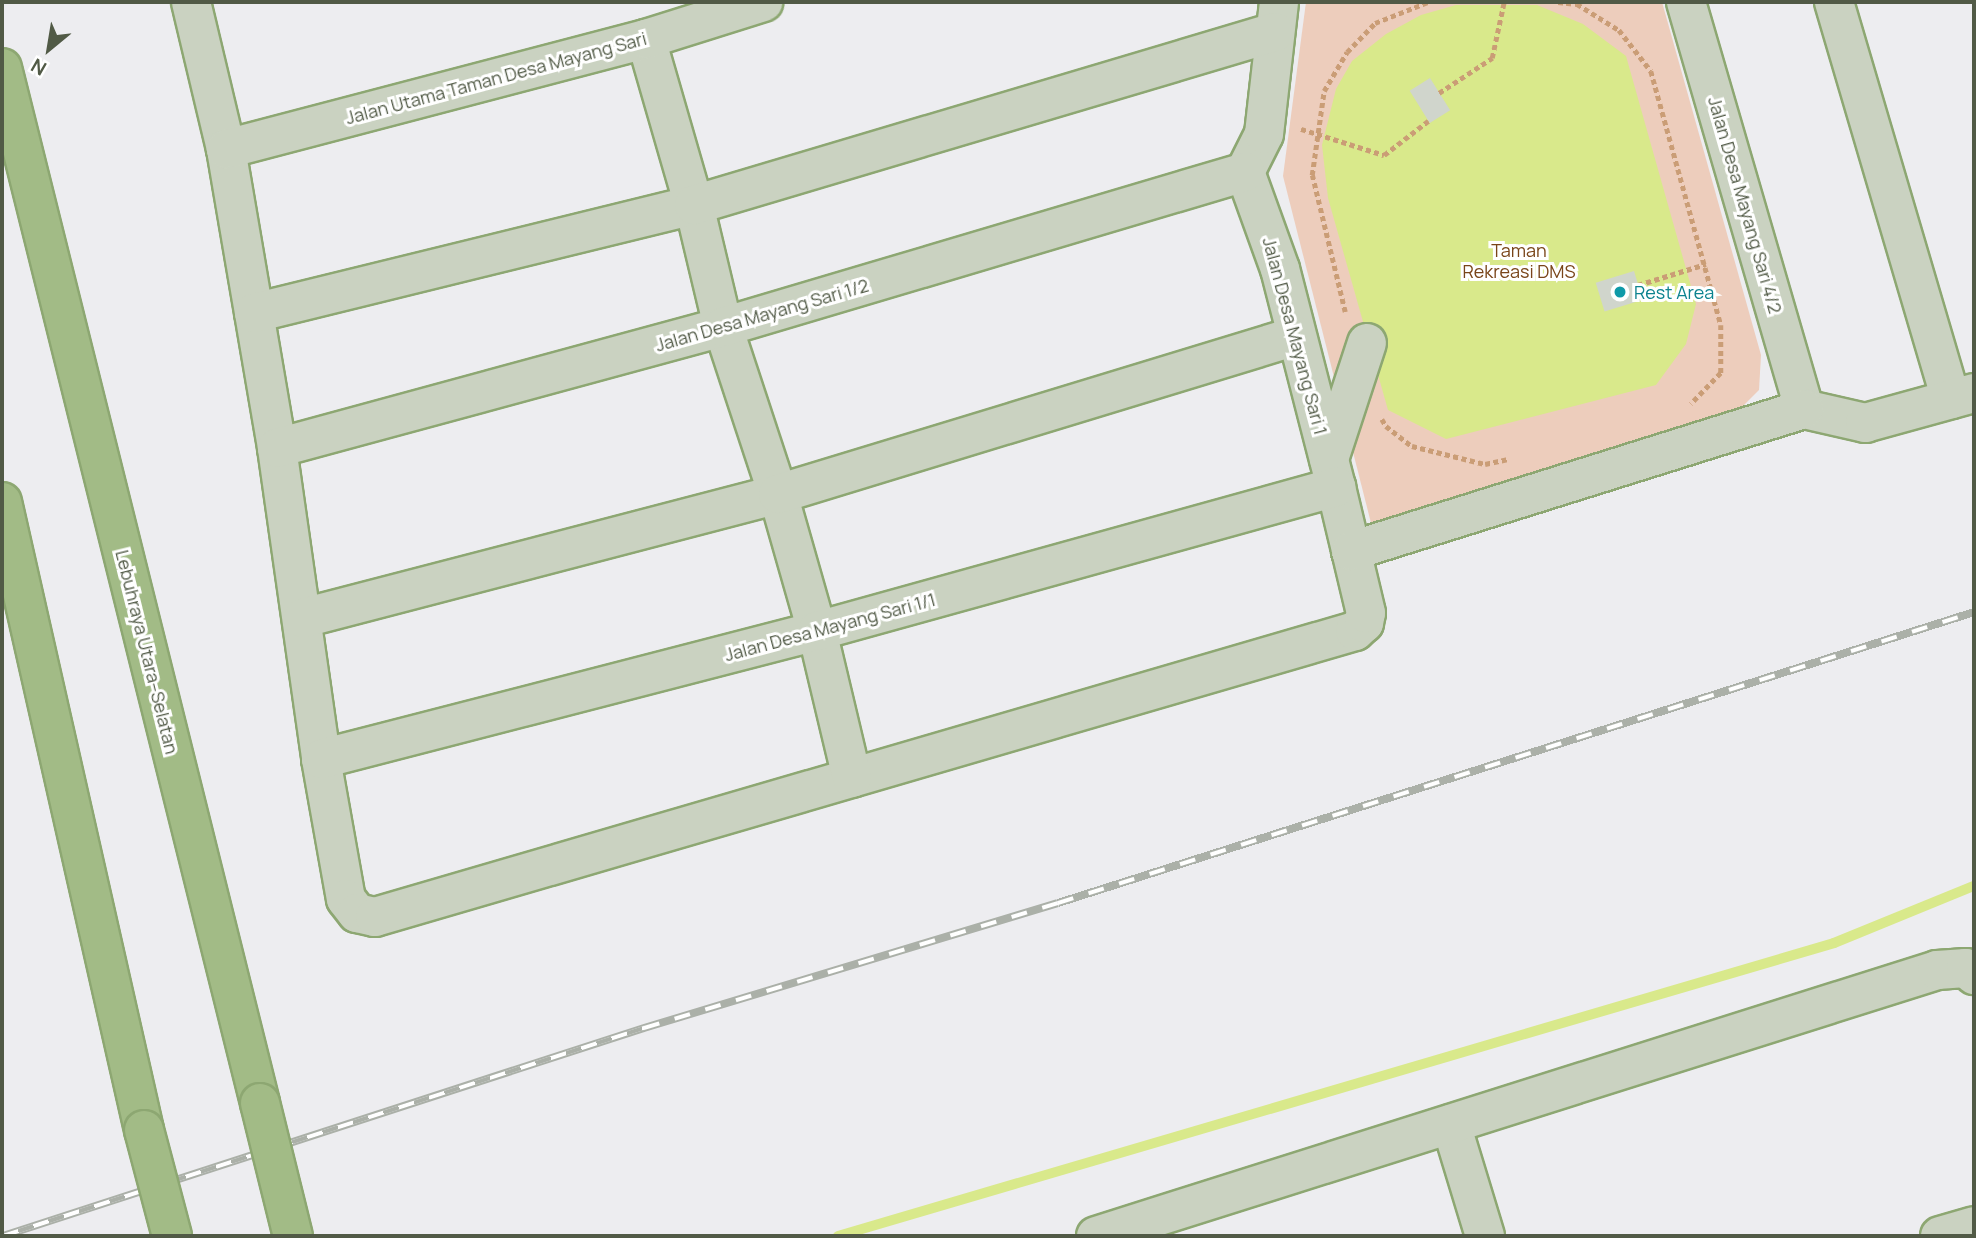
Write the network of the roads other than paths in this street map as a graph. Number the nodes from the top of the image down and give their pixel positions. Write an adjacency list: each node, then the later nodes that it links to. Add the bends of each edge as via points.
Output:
1 (191, 2): 8 (street, Jalan Desa Mayang Sari 1)
2 (763, 2): 6 (street, Jalan Utama Taman Desa Mayang Sari)
3 (1686, 2): 16 (street, Jalan Desa Mayang Sari 4/2)
4 (1834, 2): 15 (street)
5 (1277, 17): 9 (street, via 1264,134); 10 (street)
6 (646, 39): 8 (street, Jalan Utama Taman Desa Mayang Sari); 10 (street)
7 (2, 68): 30 (highway, Lebuhraya Utara–Selatan, bridge)
8 (226, 149): 11 (street, Jalan Desa Mayang Sari 1)
9 (1245, 172): 12 (street, Jalan Desa Mayang Sari 1/2); 13 (street, Jalan Desa Mayang Sari 1, via 1280,269)
10 (694, 205): 11 (street); 12 (street)
11 (254, 313): 17 (street, Jalan Desa Mayang Sari 1)
12 (723, 327): 17 (street, Jalan Desa Mayang Sari 1/2); 19 (street)
13 (1296, 336): 18 (street, Jalan Desa Mayang Sari 1); 19 (street)
14 (1364, 354): 18 (street)
15 (1963, 396): 16 (street, via 1865,423)
16 (1804, 409): 21 (street)
17 (277, 447): 22 (street, Jalan Desa Mayang Sari 1)
18 (1332, 473): 21 (street, Jalan Desa Mayang Sari 1); 23 (street, Jalan Desa Mayang Sari 1/1)
19 (778, 494): 22 (street); 23 (street)
20 (2, 502): 29 (highway, bridge)
21 (1351, 551): 25 (street, Jalan Desa Mayang Sari 1, via 1366,612 1364,623 1355,631)
22 (303, 618): 24 (street, Jalan Desa Mayang Sari 1)
23 (817, 631): 24 (street, Jalan Desa Mayang Sari 1/1); 25 (street)
24 (321, 759): 25 (street, Jalan Desa Mayang Sari 1, via 346,899 357,912 375,917)
25 (852, 778)
26 (1970, 972): 27 (street, via 1937,970)
27 (1451, 1124): 31 (street); 32 (street)
28 (1974, 1226): 33 (street)
29 (172, 1236)
30 (293, 1236)
31 (1096, 1236)
32 (1485, 1236)
33 (1940, 1236)

